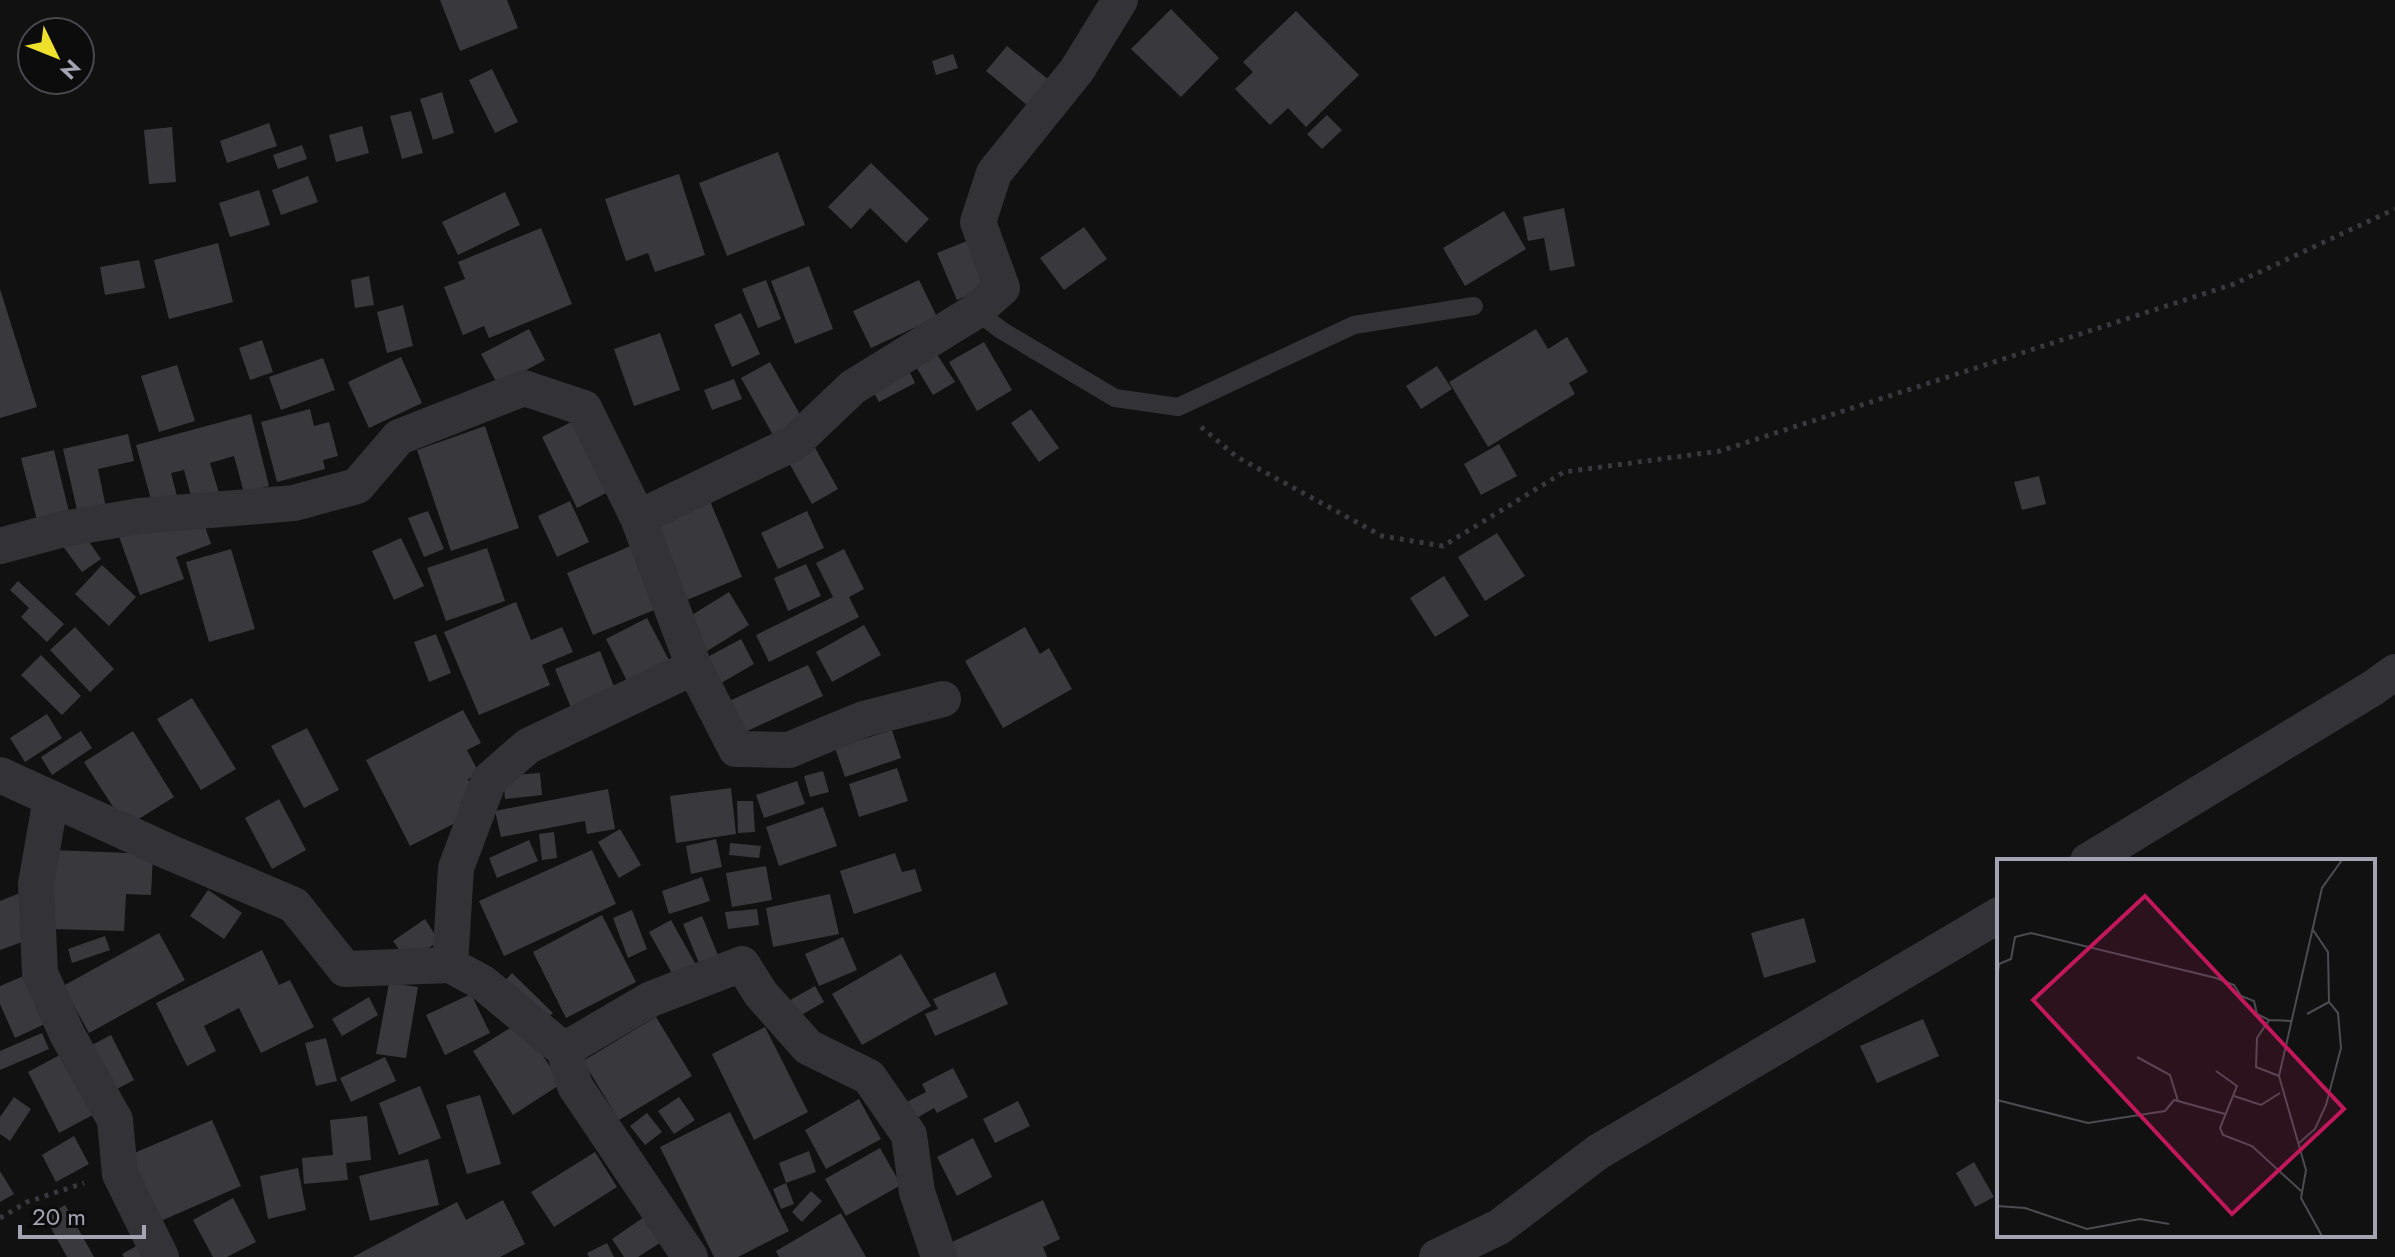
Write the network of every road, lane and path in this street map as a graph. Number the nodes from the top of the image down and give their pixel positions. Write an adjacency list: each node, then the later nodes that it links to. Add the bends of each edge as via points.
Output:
1 (1120, 0): 4 (street, via 1077,70 994,173 978,222 1002,288)
2 (2395, 209): 5 (path, via 2234,284 1720,451 1564,472 1443,546 1382,536 1237,457)
3 (1474, 306): 5 (lane, via 1354,325)
4 (976, 311): 5 (lane, via 1115,398); 6 (street, via 853,387 794,443)
5 (1178, 407)
6 (638, 518): 7 (street, via 584,408 524,388 399,437 357,486 294,503 140,516); 8 (street)
7 (0, 546)
8 (694, 667): 10 (street, via 736,749 789,750 864,719); 15 (street, via 528,746 489,780 456,868)
9 (2395, 672): 13 (street)
10 (943, 699)
11 (0, 775): 12 (street)
12 (51, 798): 15 (street, via 294,905 345,969); 17 (street, via 36,884 40,973 115,1120)
13 (2091, 859)
14 (1997, 916): 22 (street, via 1598,1152 1499,1227)
15 (450, 965): 16 (street, via 483,983)
16 (564, 1050): 20 (street, via 575,1086); 21 (street, via 651,999 742,964 808,1047 869,1077 909,1135 917,1192)
17 (120, 1174): 18 (path, via 27,1202); 19 (street)
18 (0, 1218)
19 (161, 1257)
20 (690, 1257)
21 (939, 1257)
22 (1437, 1257)

